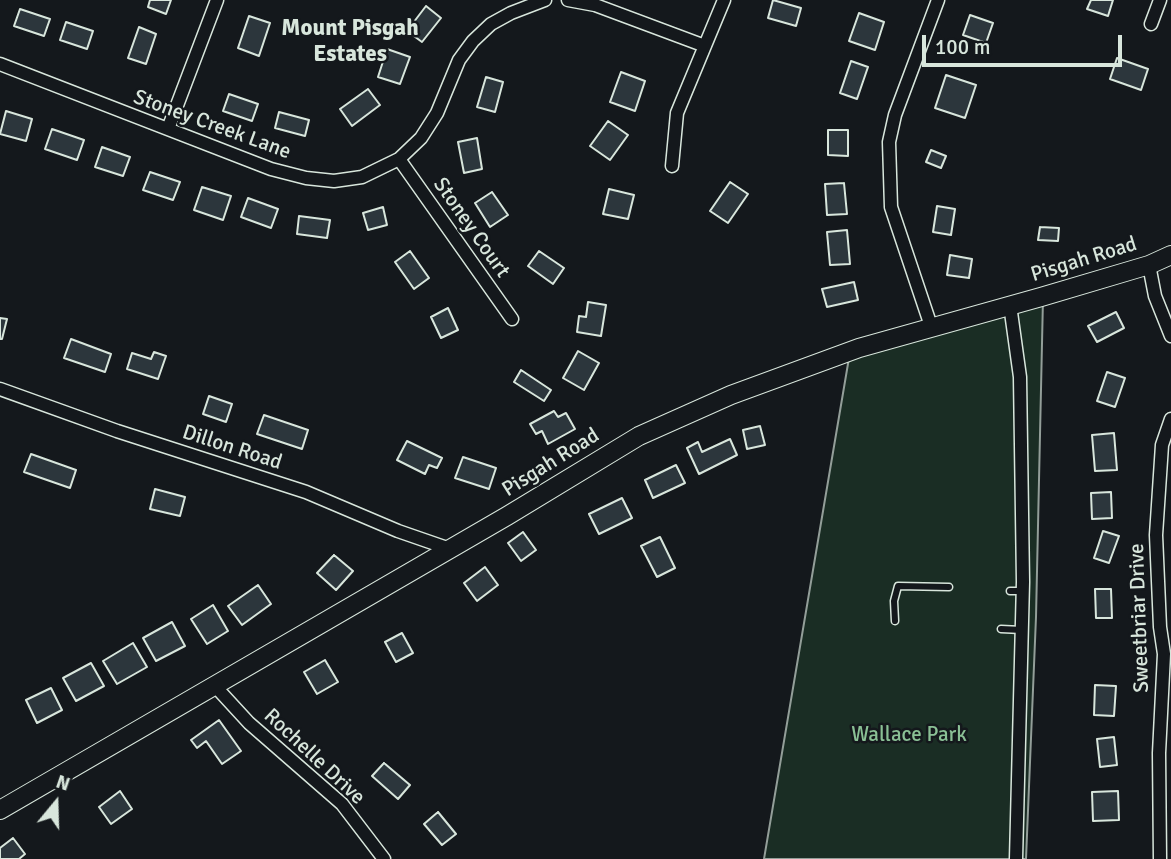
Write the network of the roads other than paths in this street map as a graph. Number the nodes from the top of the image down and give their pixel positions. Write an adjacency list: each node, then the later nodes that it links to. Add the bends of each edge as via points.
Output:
1 (218, 0): 10 (street)
2 (545, 0): 11 (street, Stoney Creek Lane, via 491,24 473,41 459,60 437,113 421,138)
3 (568, 0): 8 (street, via 595,5)
4 (724, 0): 8 (street)
5 (938, 0): 17 (street, via 889,142 891,206)
6 (1160, 0): 7 (street)
7 (1151, 24)
8 (705, 46): 12 (street, via 677,113)
9 (0, 64): 10 (street, Stoney Creek Lane)
10 (167, 129): 11 (street, Stoney Creek Lane, via 306,178 362,177)
11 (399, 159): 16 (street, Stoney Court)
12 (672, 166)
13 (1171, 255): 14 (street, Pisgah Road)
14 (1149, 265): 15 (street, Pisgah Road); 18 (street)
15 (1010, 305): 17 (street, Pisgah Road); 25 (street, via 1020,377 1016,591)
16 (512, 319)
17 (931, 326): 21 (street, Pisgah Road, via 731,395 639,436)
18 (1171, 336)
19 (0, 389): 21 (street, Dillon Road, via 306,492)
20 (1171, 419): 26 (street, Sweetbriar Drive, via 1162,445 1156,535 1160,627)
21 (450, 549): 27 (street, Pisgah Road)
22 (949, 587): 23 (lane, via 898,586)
23 (895, 621)
24 (1000, 629): 25 (lane)
25 (1022, 630): 30 (street)
26 (1168, 654): 31 (street, Sweetbriar Drive, via 1158,753)
27 (215, 686): 28 (street, Pisgah Road); 29 (street, Rochelle Drive, via 249,723 342,804)
28 (0, 810)
29 (384, 859)
30 (1016, 859)
31 (1160, 859)

